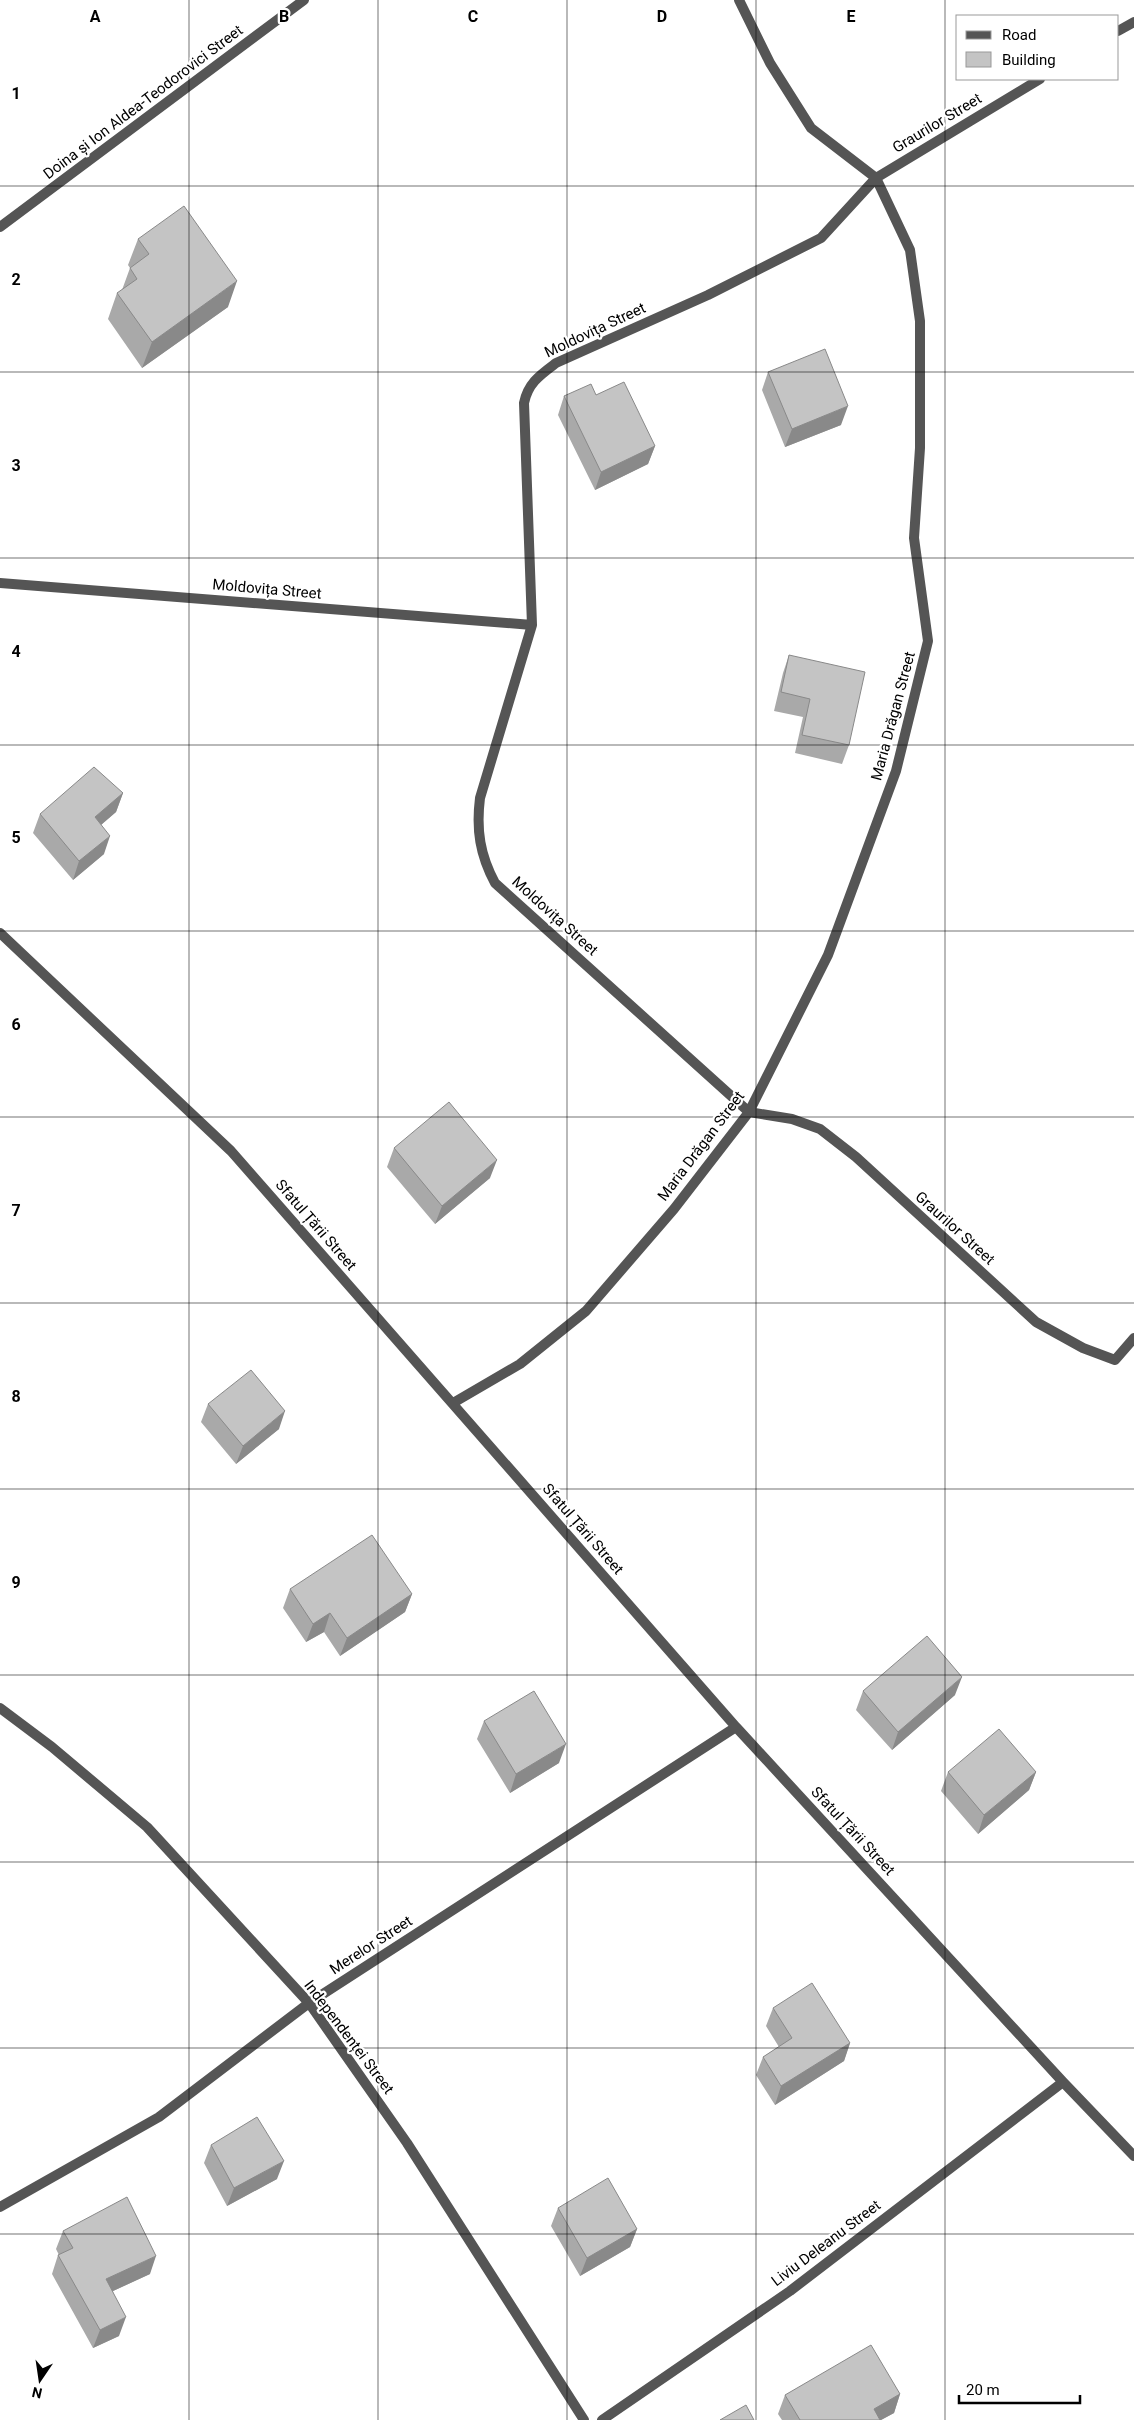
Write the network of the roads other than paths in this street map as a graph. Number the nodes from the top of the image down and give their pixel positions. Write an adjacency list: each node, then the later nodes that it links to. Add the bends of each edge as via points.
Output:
1 (304, 0): 7 (street, Doina și Ion Aldea-Teodorovici Street)
2 (739, 0): 6 (street, Maria Drăgan Street, via 770,63 811,128)
3 (1134, 22): 4 (street)
4 (1119, 31)
5 (1038, 80): 6 (street, Graurilor Street)
6 (876, 178): 9 (street, Moldovița Street, via 821,238 708,295 556,363 536,378 526,392 524,403); 11 (street, Maria Drăgan Street, via 910,250 920,321 920,448 914,538 928,640 896,772 828,955)
7 (0, 227)
8 (0, 583): 9 (street, Moldovița Street)
9 (532, 625): 11 (street, Moldovița Street, via 480,798 477,822 486,867 495,883)
10 (0, 934): 13 (street, Sfatul Țării Street, via 231,1151)
11 (749, 1112): 12 (street, Graurilor Street, via 792,1119 820,1129 856,1157 1036,1322 1083,1348 1115,1360); 13 (street, Maria Drăgan Street, via 674,1209 586,1311 520,1364)
12 (1134, 1338)
13 (453, 1403): 15 (street, Sfatul Țării Street)
14 (0, 1708): 16 (street, Independenței Street, via 147,1827)
15 (736, 1727): 16 (street, Merelor Street); 17 (street, Sfatul Țării Street)
16 (308, 2003): 19 (street, Merelor Street, via 159,2117); 20 (street, Independenței Street, via 408,2143)
17 (1063, 2082): 18 (street, Sfatul Țării Street); 21 (street, Liviu Deleanu Street, via 790,2291)
18 (1134, 2156)
19 (0, 2206)
20 (584, 2420)
21 (602, 2420)

